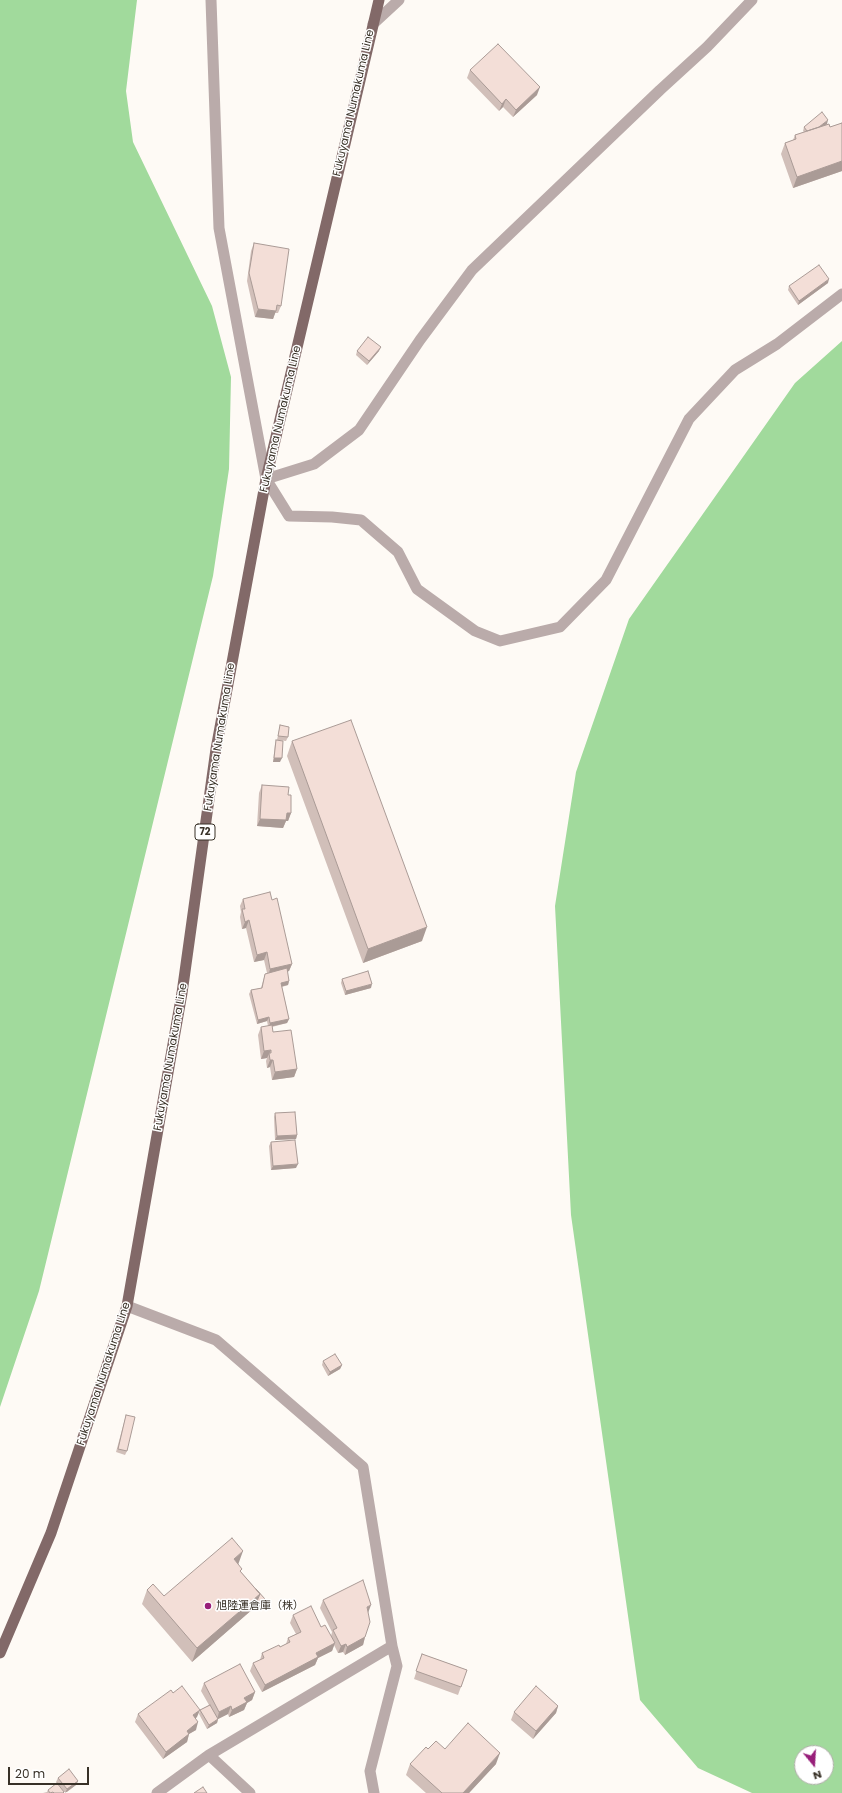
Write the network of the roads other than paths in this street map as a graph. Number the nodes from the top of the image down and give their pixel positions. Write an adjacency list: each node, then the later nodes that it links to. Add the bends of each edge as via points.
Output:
1 (211, 0): 7 (street, via 219,228)
2 (379, 0): 5 (main road, Fukuyama Numakuma Line / 72)
3 (399, 0): 5 (street)
4 (752, 0): 7 (street, via 707,47 472,270 420,340 359,430 314,464)
5 (373, 24): 7 (main road, Fukuyama Numakuma Line / 72)
6 (842, 294): 7 (street, via 777,344 735,370 690,419 606,580 560,627 500,641 476,631 417,589 398,552 361,520 332,516 289,516)
7 (266, 479): 8 (main road, Fukuyama Numakuma Line / 72, via 216,749 182,993)
8 (127, 1306): 9 (street, via 216,1340 363,1467); 10 (main road, Fukuyama Numakuma Line / 72, via 51,1533)
9 (392, 1646): 11 (street); 14 (street, via 397,1666 370,1771)
10 (1, 1647)
11 (209, 1755): 12 (street); 13 (street)
12 (157, 1793)
13 (250, 1793)
14 (374, 1793)

